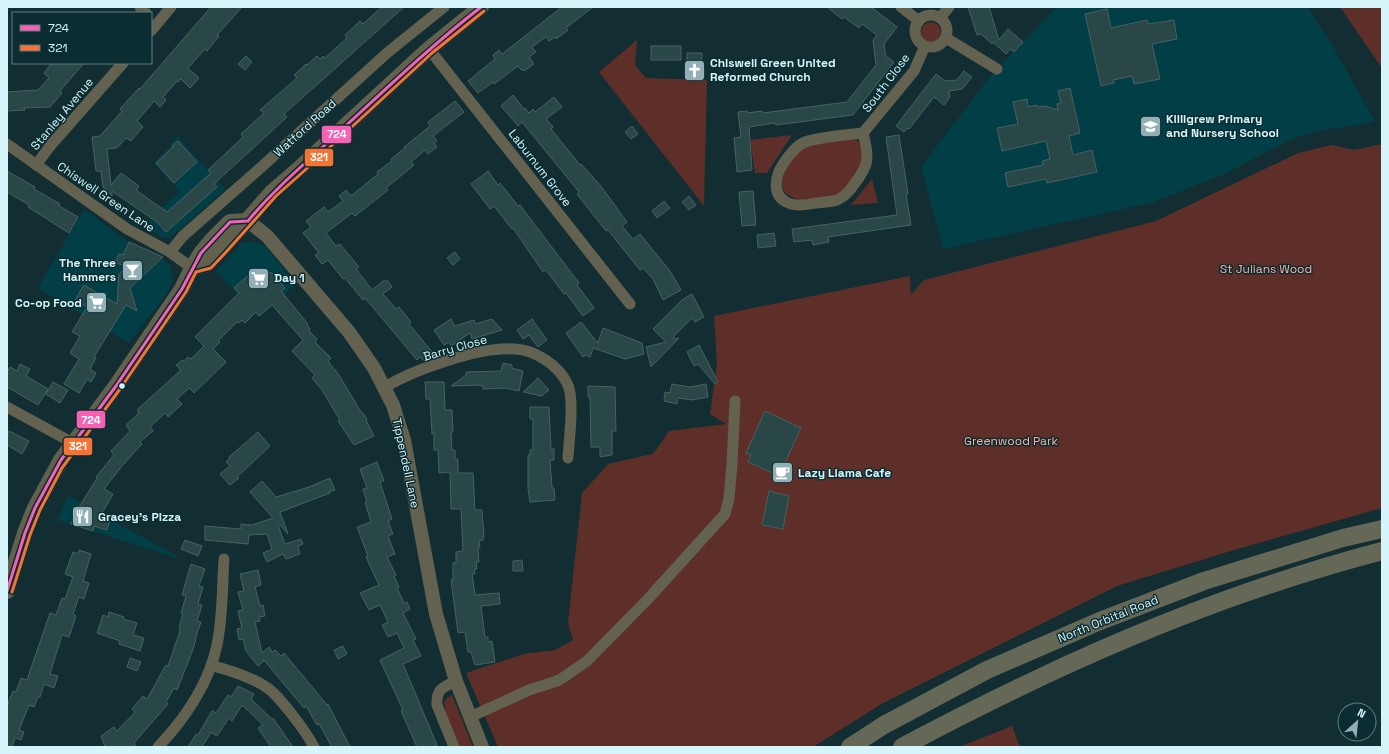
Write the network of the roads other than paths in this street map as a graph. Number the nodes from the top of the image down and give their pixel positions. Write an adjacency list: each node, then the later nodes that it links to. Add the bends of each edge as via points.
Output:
1 (171, 7): 8 (street)
2 (444, 7): 18 (street, Watford Road, via 387,53 183,236)
3 (481, 7): 11 (main road)
4 (901, 7): 7 (street)
5 (949, 7): 6 (street)
6 (940, 18): 7 (street, via 931,15); 9 (street, via 947,29)
7 (919, 21): 10 (street, via 916,36)
8 (153, 24)
9 (946, 38): 10 (street, via 940,45); 13 (street)
10 (926, 46): 14 (street, South Close, via 914,71)
11 (429, 49): 17 (main road, via 272,192); 20 (street, Laburnum Grove)
12 (122, 64): 16 (street, Stanley Avenue)
13 (997, 69)
14 (863, 133): 14 (street, via 812,140 797,147 780,168 776,185 781,197 786,202 806,205 843,197 866,168 868,150)
15 (7, 144): 16 (street, Chiswell Green Lane)
16 (36, 165): 18 (street, Chiswell Green Lane, via 127,229)
17 (248, 221): 19 (main road, via 207,264); 21 (street, Tippendell Lane, via 267,236 349,332)
18 (170, 252): 19 (street, Chiswell Green Lane)
19 (192, 268): 24 (main road, via 182,290)
20 (630, 304)
21 (385, 387): 25 (street, Barry Close, via 402,378 465,356 498,350 527,351 552,365 568,383); 31 (street, Tippendell Lane, via 404,440 436,614)
22 (735, 401): 32 (street, via 729,499 725,514 648,600 587,661 564,678 529,690)
23 (7, 407): 24 (street)
24 (73, 443): 29 (main road, via 35,508)
25 (568, 458)
26 (1382, 529): 37 (highway, North Orbital Road, via 1343,538 1204,581 1100,621 986,670 884,725)
27 (1382, 551): 38 (highway, via 1332,564 1208,606 1091,654)
28 (224, 559): 30 (street, via 220,620)
29 (7, 591)
30 (211, 665): 33 (street, via 195,699); 34 (street, via 251,678 268,688 294,718)
31 (456, 681): 32 (street, Tippendell Lane); 35 (street, via 440,690 437,699 437,705)
32 (470, 717): 36 (street, Tippendell Lane)
33 (162, 746)
34 (314, 747)
35 (454, 747)
36 (482, 747)
37 (850, 747)
38 (902, 747)

